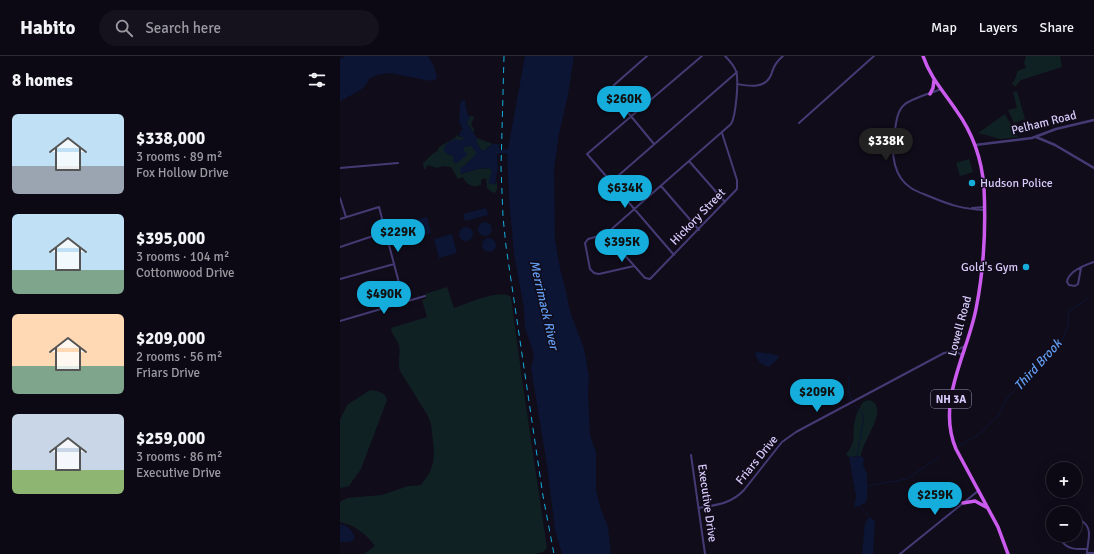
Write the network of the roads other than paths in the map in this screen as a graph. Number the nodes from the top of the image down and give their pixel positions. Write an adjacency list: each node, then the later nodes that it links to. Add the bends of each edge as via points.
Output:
1 (647, 56): 12 (street, via 611,89)
2 (702, 56): 12 (street)
3 (783, 56): 9 (street, via 776,62 765,83 756,86)
4 (874, 56): 14 (street)
5 (923, 56): 8 (main road, Lowell Road / NH 3A)
6 (727, 57): 7 (street)
7 (736, 72): 9 (street); 17 (street)
8 (934, 79): 10 (main road, Lowell Road / NH 3A); 11 (main road)
9 (737, 84): 15 (street, via 734,119)
10 (941, 89): 11 (street); 18 (main road, Lowell Road / NH 3A, via 963,120)
11 (930, 94): 27 (street, via 906,103 899,112 893,148 896,169 903,181 917,191 952,206)
12 (631, 117): 17 (street); 23 (street, via 587,154)
13 (1094, 120): 16 (street, Pelham Road)
14 (799, 123)
15 (722, 133): 19 (street); 26 (street, Hickory Street, via 738,186)
16 (1035, 137): 18 (street, Pelham Road); 22 (street, via 1055,145)
17 (654, 144): 23 (street)
18 (975, 145): 27 (main road, Lowell Road / NH 3A, via 982,176)
19 (689, 161): 24 (street); 26 (street)
20 (398, 163): 21 (street)
21 (340, 168)
22 (1094, 168)
23 (611, 182): 28 (street)
24 (661, 186): 28 (street); 31 (street)
25 (340, 198): 29 (street)
26 (725, 202): 31 (street, Hickory Street)
27 (984, 208): 44 (main road, Lowell Road / NH 3A, via 985,253 976,310)
28 (634, 209): 33 (street); 35 (street)
29 (346, 217): 30 (street); 32 (street, via 379,207)
30 (340, 219)
31 (699, 230): 35 (street, Hickory Street)
32 (385, 232): 34 (street); 37 (street)
33 (606, 234): 38 (street); 38 (street, via 588,239 584,243 592,271 599,274)
34 (340, 246)
35 (674, 255): 38 (street, Hickory Street, via 648,280)
36 (1094, 262): 39 (street)
37 (394, 264): 40 (street); 42 (street)
38 (634, 266)
39 (1081, 268): 39 (street, via 1078,284 1069,285 1068,276)
40 (340, 279)
41 (425, 296): 42 (street)
42 (404, 302): 43 (street)
43 (340, 321)
44 (965, 345): 45 (street, Friars Drive); 46 (main road, Lowell Road / NH 3A)
45 (955, 351): 46 (street); 50 (street, Friars Drive, via 944,353 790,436 738,496 723,504)
46 (962, 355): 48 (main road, Lowell Road / NH 3A, via 950,405 949,426 956,449)
47 (691, 455): 50 (street, Executive Drive)
48 (979, 491): 49 (street); 51 (main road, Lowell Road / NH 3A)
49 (963, 503): 51 (main road, via 975,501); 57 (street)
50 (699, 508): 56 (street, Executive Drive)
51 (988, 508): 58 (main road, Lowell Road / NH 3A)
52 (1082, 521): 54 (street, via 1090,529 1091,534)
53 (1063, 542): 54 (street, via 1066,546)
54 (1087, 549): 59 (street)
55 (1094, 553): 59 (street)
56 (705, 554)
57 (900, 554)
58 (1008, 554)
59 (1087, 554)

